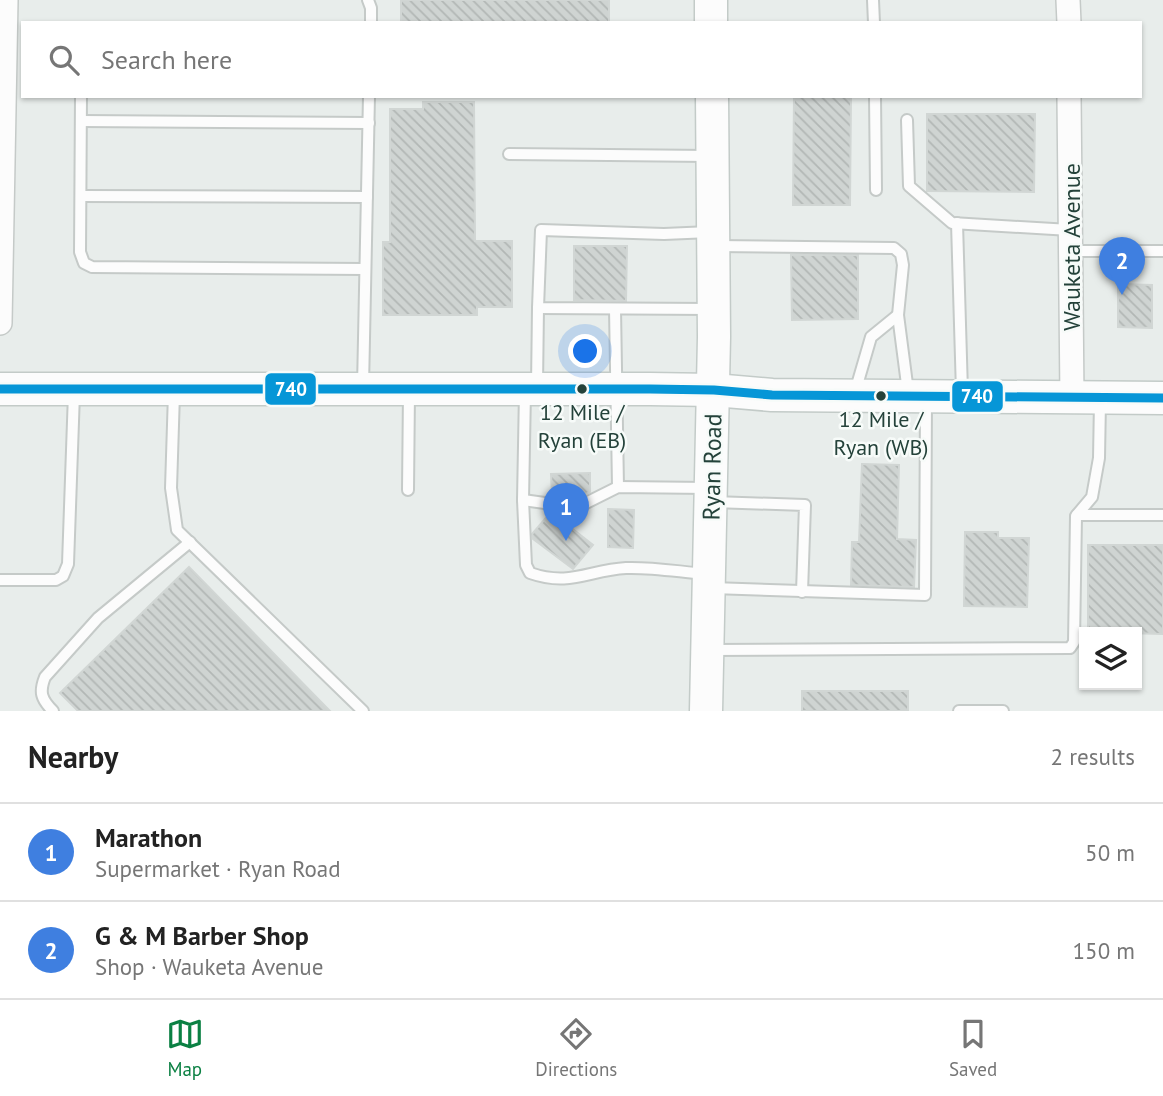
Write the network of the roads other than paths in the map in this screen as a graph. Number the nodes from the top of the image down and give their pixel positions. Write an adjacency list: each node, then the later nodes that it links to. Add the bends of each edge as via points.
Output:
1 (5, 0): 32 (street)
2 (368, 0): 6 (lane)
3 (711, 0): 7 (main road)
4 (873, 0): 8 (lane)
5 (1069, 0): 9 (street)
6 (371, 21)
7 (711, 21)
8 (874, 21)
9 (1069, 21)
10 (81, 98): 16 (lane)
11 (369, 98): 17 (lane)
12 (712, 98): 19 (main road, Ryan Road)
13 (875, 98): 20 (lane)
14 (1069, 98): 25 (street, Wauketa Avenue)
15 (907, 120): 23 (lane, via 909,186)
16 (81, 121): 17 (lane); 21 (lane)
17 (369, 123): 22 (lane)
18 (509, 154): 19 (lane)
19 (712, 156): 24 (main road, Ryan Road)
20 (876, 190)
21 (81, 196): 22 (lane); 27 (lane, via 80,251 84,263 92,267)
22 (367, 197): 27 (lane)
23 (957, 223): 25 (lane); 43 (lane)
24 (713, 239): 28 (lane, via 541,230); 30 (main road, Ryan Road); 31 (lane, via 894,248 903,265)
25 (1070, 240): 26 (lane); 44 (street, Wauketa Avenue)
26 (1163, 251)
27 (365, 269): 39 (lane)
28 (538, 307): 29 (lane); 34 (lane)
29 (615, 309): 30 (lane); 35 (lane)
30 (714, 309): 40 (main road, Ryan Road)
31 (898, 315): 41 (lane, via 871,337); 42 (lane)
32 (0, 323)
33 (410, 389): 34 (main road); 39 (main road); 47 (lane)
34 (531, 389): 35 (main road); 49 (lane)
35 (616, 389): 40 (main road); 46 (lane)
36 (0, 390): 37 (main road)
37 (74, 390): 38 (main road); 53 (lane, via 68,564 56,580)
38 (174, 390): 39 (main road); 52 (lane, via 171,488 177,530)
39 (363, 390)
40 (713, 390): 41 (main road); 48 (main road, Ryan Road)
41 (854, 395): 42 (main road)
42 (917, 396): 43 (main road); 55 (lane, via 925,595)
43 (962, 397): 44 (main road)
44 (1086, 398): 45 (main road); 50 (lane, via 1099,458 1092,497)
45 (1163, 398)
46 (618, 487): 48 (lane); 49 (lane, via 582,506)
47 (408, 490)
48 (712, 495): 54 (main road, Ryan Road); 55 (lane, via 806,505)
49 (523, 500): 54 (lane, via 530,573 568,580 627,568)
50 (1077, 514): 51 (lane); 56 (lane, via 1074,642 1070,648)
51 (1163, 515)
52 (190, 542): 57 (lane, via 98,618 45,677 40,689); 58 (lane)
53 (0, 580)
54 (710, 581): 55 (lane); 56 (main road, Ryan Road)
55 (802, 592)
56 (707, 650): 59 (main road, Ryan Road)
57 (52, 711)
58 (363, 711)
59 (706, 711)
60 (959, 711): 61 (lane)
61 (1003, 711)

